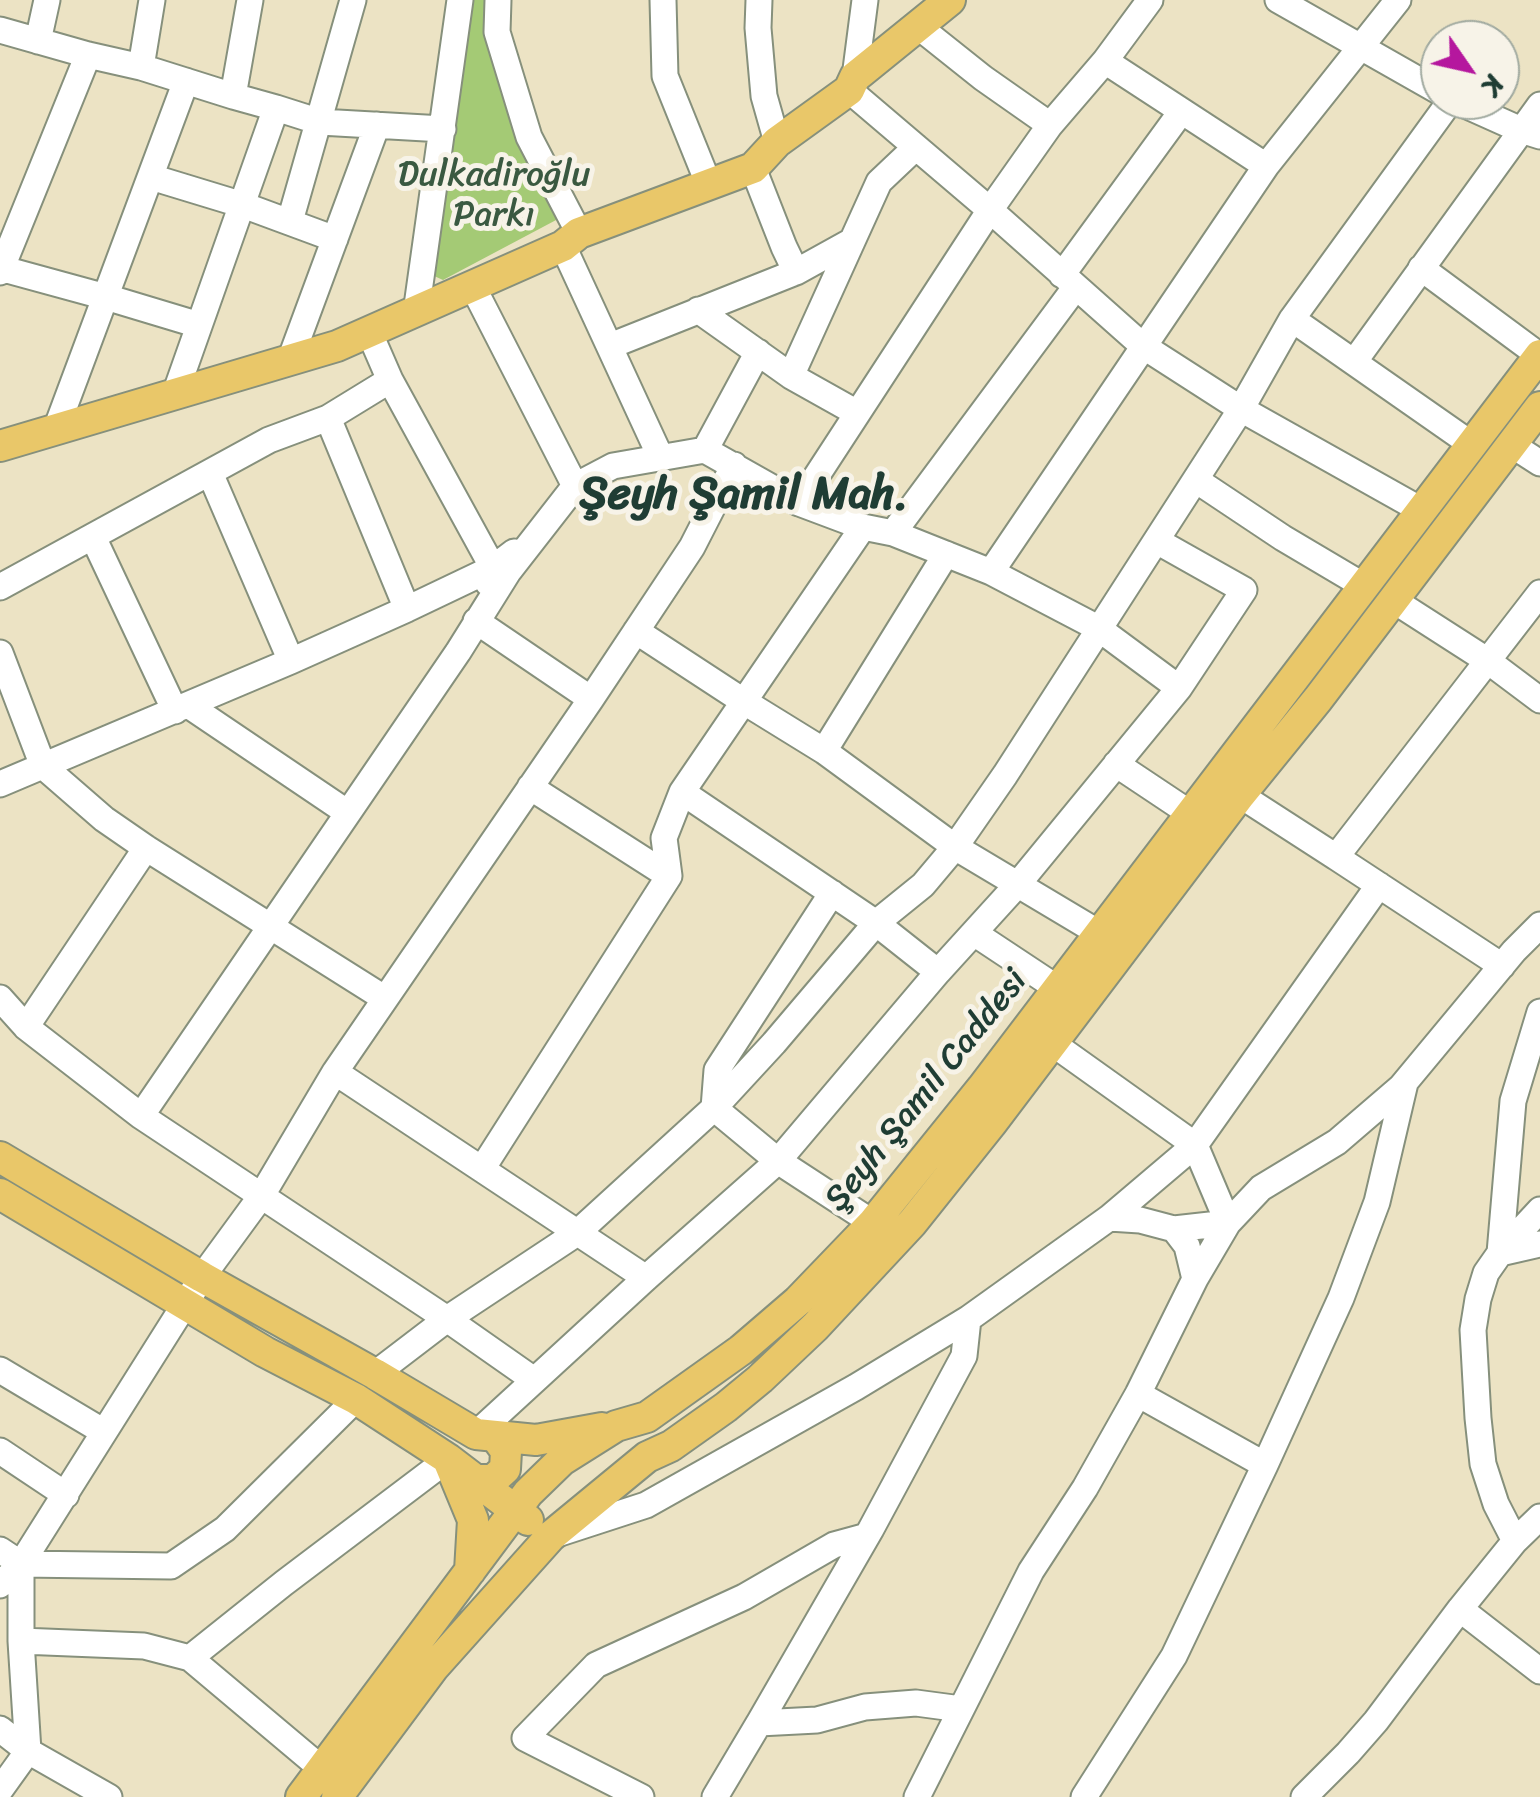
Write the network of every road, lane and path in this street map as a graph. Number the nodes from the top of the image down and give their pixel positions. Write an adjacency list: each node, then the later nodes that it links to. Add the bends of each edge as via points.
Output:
1 (47, 0): 16 (street)
2 (152, 0): 20 (street)
3 (250, 0): 24 (street)
4 (353, 0): 30 (street)
5 (460, 0): 33 (street)
6 (498, 0): 45 (street, via 498,32 529,138)
7 (663, 0): 40 (street, via 666,76)
8 (759, 0): 35 (street, via 764,96)
9 (865, 0): 23 (street)
10 (950, 0): 14 (main road)
11 (1150, 0): 19 (street)
12 (1278, 0): 17 (street)
13 (1396, 0): 17 (street)
14 (919, 27): 23 (main road); 32 (street)
15 (0, 30): 16 (street)
16 (38, 41): 18 (street)
17 (1360, 47): 22 (street); 37 (street)
18 (88, 56): 20 (street); 48 (street)
19 (1105, 61): 27 (street); 32 (street)
20 (141, 67): 21 (street)
21 (186, 81): 24 (street); 39 (street)
22 (1420, 81)
23 (852, 84): 35 (main road); 36 (street)
24 (233, 96): 26 (street)
25 (1540, 105): 34 (street)
26 (276, 108): 30 (street); 41 (street)
27 (1181, 112): 37 (street); 50 (street)
28 (1437, 120): 55 (street)
29 (1499, 120): 34 (street)
30 (320, 122): 31 (street); 43 (street)
31 (377, 125): 33 (street); 44 (street)
32 (1050, 125): 42 (street)
33 (443, 128): 54 (street)
34 (1530, 133): 47 (street)
35 (776, 142): 38 (main road)
36 (916, 147): 42 (street); 46 (street, via 880,182)
37 (1266, 166): 59 (street)
38 (753, 168): 40 (main road); 49 (street)
39 (151, 177): 41 (street); 52 (street)
40 (709, 185): 45 (main road)
41 (243, 205): 43 (street); 56 (street)
42 (990, 210): 50 (street); 69 (street)
43 (290, 221): 44 (street)
44 (335, 238): 62 (street)
45 (571, 239): 51 (main road); 58 (street)
46 (852, 240): 49 (street); 64 (street)
47 (1421, 268): 61 (street); 63 (street)
48 (0, 270): 52 (street)
49 (796, 272): 53 (street)
50 (1068, 282): 59 (street); 85 (street)
51 (473, 287): 54 (main road); 81 (street)
52 (106, 296): 56 (street); 71 (street)
53 (698, 310): 58 (street); 60 (street)
54 (416, 313): 57 (main road)
55 (1292, 319): 63 (street); 68 (street)
56 (199, 325): 66 (street)
57 (370, 334): 62 (main road); 65 (street)
58 (610, 346): 76 (street)
59 (1143, 346): 68 (street); 91 (street)
60 (758, 352): 64 (street); 75 (street)
61 (1540, 355): 72 (main road, Şeyh Şamil Caddesi)
62 (290, 360): 66 (main road)
63 (1354, 362): 72 (street)
64 (791, 376): 69 (street)
65 (390, 380): 70 (street); 90 (street)
66 (176, 394): 71 (main road)
67 (1540, 408): 73 (main road, Şeyh Şamil Caddesi)
68 (1241, 409): 80 (street); 83 (street)
69 (857, 412): 82 (street)
70 (328, 418): 79 (street); 96 (street)
71 (56, 429): 74 (main road)
72 (1470, 444): 83 (main road, Şeyh Şamil Caddesi)
73 (1512, 444): 77 (street); 95 (main road, Şeyh Şamil Caddesi)
74 (0, 446)
75 (706, 450): 76 (street); 78 (street)
76 (660, 456): 81 (street, via 613,466)
77 (1540, 463)
78 (734, 466): 82 (street); 99 (street, via 692,547)
79 (210, 472): 87 (street); 101 (street)
80 (1196, 480): 88 (street); 92 (street)
81 (575, 486): 86 (street)
82 (799, 502): 84 (street)
83 (1421, 510): 92 (main road, Şeyh Şamil Caddesi)
84 (863, 527): 85 (street); 106 (street)
85 (893, 533): 89 (street)
86 (536, 534): 90 (street); 97 (street)
87 (93, 536): 93 (street); 107 (street)
88 (1157, 540): 98 (street); 103 (street, via 1244,590)
89 (946, 554): 91 (street); 108 (street)
90 (493, 568): 96 (street); 97 (street)
91 (991, 572): 98 (street)
92 (1364, 586): 116 (main road, Şeyh Şamil Caddesi)
93 (0, 587)
94 (1540, 593): 102 (street)
95 (1392, 600): 102 (street); 114 (main road, Şeyh Şamil Caddesi)
96 (407, 609): 101 (street)
97 (476, 621): 104 (street); 115 (street)
98 (1098, 628): 103 (street); 117 (street)
99 (636, 630): 104 (street); 106 (street)
100 (0, 653): 110 (street)
101 (291, 661): 107 (street)
102 (1488, 661): 105 (street); 119 (street)
103 (1179, 688): 109 (street)
104 (591, 699): 112 (street)
105 (1540, 700)
106 (743, 701): 108 (street); 113 (street)
107 (182, 708): 110 (street); 115 (street)
108 (824, 751): 117 (street)
109 (1116, 764): 116 (street); 121 (street)
110 (43, 766): 111 (street); 118 (street)
111 (0, 784)
112 (530, 787): 120 (street); 133 (street)
113 (682, 792): 120 (street, via 664,838); 123 (street)
114 (1240, 795): 119 (street); 136 (main road, Şeyh Şamil Caddesi)
115 (348, 813): 126 (street)
116 (1191, 814): 128 (main road, Şeyh Şamil Caddesi)
117 (954, 847): 121 (street); 124 (street)
118 (146, 848): 126 (street); 135 (street)
119 (1336, 857): 122 (street)
120 (669, 876): 144 (street)
121 (1018, 884): 127 (street); 128 (street)
122 (1379, 885): 129 (street); 141 (street)
123 (832, 893): 124 (street); 139 (street, via 717,1070)
124 (876, 923): 130 (street); 139 (street)
125 (1540, 925): 129 (street)
126 (270, 928): 133 (street); 140 (street)
127 (974, 933): 130 (street); 131 (street)
128 (1099, 933): 131 (main road, Şeyh Şamil Caddesi)
129 (1502, 966): 138 (street)
130 (938, 972): 143 (street)
131 (1057, 988): 149 (main road, Şeyh Şamil Caddesi)
132 (0, 998): 135 (street)
133 (384, 998): 137 (street)
134 (1540, 1012): 154 (street, via 1513,1101)
135 (26, 1027): 140 (street)
136 (1052, 1044): 141 (street); 169 (main road, Şeyh Şamil Caddesi, via 912,1223 814,1327 726,1406)
137 (335, 1072): 144 (street); 146 (street)
138 (1404, 1083): 150 (street, via 1337,1142 1261,1188); 171 (street, via 1377,1202)
139 (714, 1108): 143 (street); 152 (street)
140 (141, 1116): 146 (street)
141 (1195, 1145): 148 (street); 150 (street)
142 (0, 1157): 157 (main road)
143 (778, 1161): 149 (street); 155 (street)
144 (482, 1169): 152 (street)
145 (0, 1194): 157 (main road)
146 (262, 1195): 157 (street); 158 (street)
147 (1540, 1210): 154 (street)
148 (1110, 1218): 151 (street); 159 (street)
149 (873, 1223): 165 (main road, Şeyh Şamil Caddesi, via 741,1350 647,1417)
150 (1228, 1223): 151 (street); 156 (street)
151 (1174, 1229): 156 (street, via 1187,1246)
152 (578, 1233): 155 (street); 158 (street)
153 (1540, 1244): 154 (street)
154 (1500, 1252): 178 (street, via 1486,1273 1473,1330 1483,1464)
155 (646, 1278): 162 (street)
156 (1195, 1279): 163 (street)
157 (194, 1291): 161 (main road); 164 (main road, via 265,1352); 166 (street)
158 (447, 1319): 161 (street); 162 (street)
159 (968, 1319): 176 (street, via 646,1506); 177 (street, via 964,1356)
160 (0, 1370): 166 (street)
161 (375, 1374): 167 (main road)
162 (534, 1380): 167 (street)
163 (1138, 1394): 171 (street); 186 (street, via 1031,1571)
164 (356, 1399): 170 (main road); 179 (street, via 225,1530 171,1566)
165 (616, 1426): 167 (main road, via 536,1440); 169 (main road); 174 (main road, Şeyh Şamil Caddesi, via 562,1460)
166 (104, 1432): 173 (street)
167 (486, 1435): 172 (main road, via 506,1452 505,1468 493,1480)
168 (0, 1451): 173 (street)
169 (647, 1456): 176 (main road, Şeyh Şamil Caddesi)
170 (448, 1459): 172 (main road); 180 (main road, via 473,1520); 184 (street)
171 (1265, 1465): 198 (street, via 1174,1656)
172 (476, 1480): 174 (main road)
173 (66, 1495): 179 (street)
174 (515, 1510): 176 (main road); 180 (main road, Şeyh Şamil Caddesi)
175 (1540, 1517): 178 (street)
176 (551, 1536): 194 (main road, Şeyh Şamil Caddesi, via 433,1668)
177 (867, 1536): 187 (street); 195 (street, via 834,1545 744,1596 596,1665 525,1738)
178 (1515, 1541): 182 (street)
179 (11, 1557): 181 (street); 183 (street)
180 (470, 1572): 190 (main road, Şeyh Şamil Caddesi)
181 (0, 1585)
182 (1460, 1609): 185 (street); 199 (street, via 1376,1721)
183 (21, 1642): 184 (street, via 144,1646); 189 (street)
184 (190, 1658): 190 (street)
185 (1540, 1672)
186 (960, 1709): 187 (street, via 916,1703); 197 (street)
187 (759, 1724): 196 (street)
188 (0, 1729): 189 (street)
189 (28, 1751): 191 (street); 192 (street)
190 (322, 1769): 193 (main road, Şeyh Şamil Caddesi)
191 (0, 1790)
192 (109, 1797)
193 (301, 1797)
194 (337, 1797)
195 (641, 1797)
196 (715, 1797)
197 (917, 1797)
198 (1084, 1797)
199 (1304, 1797)

